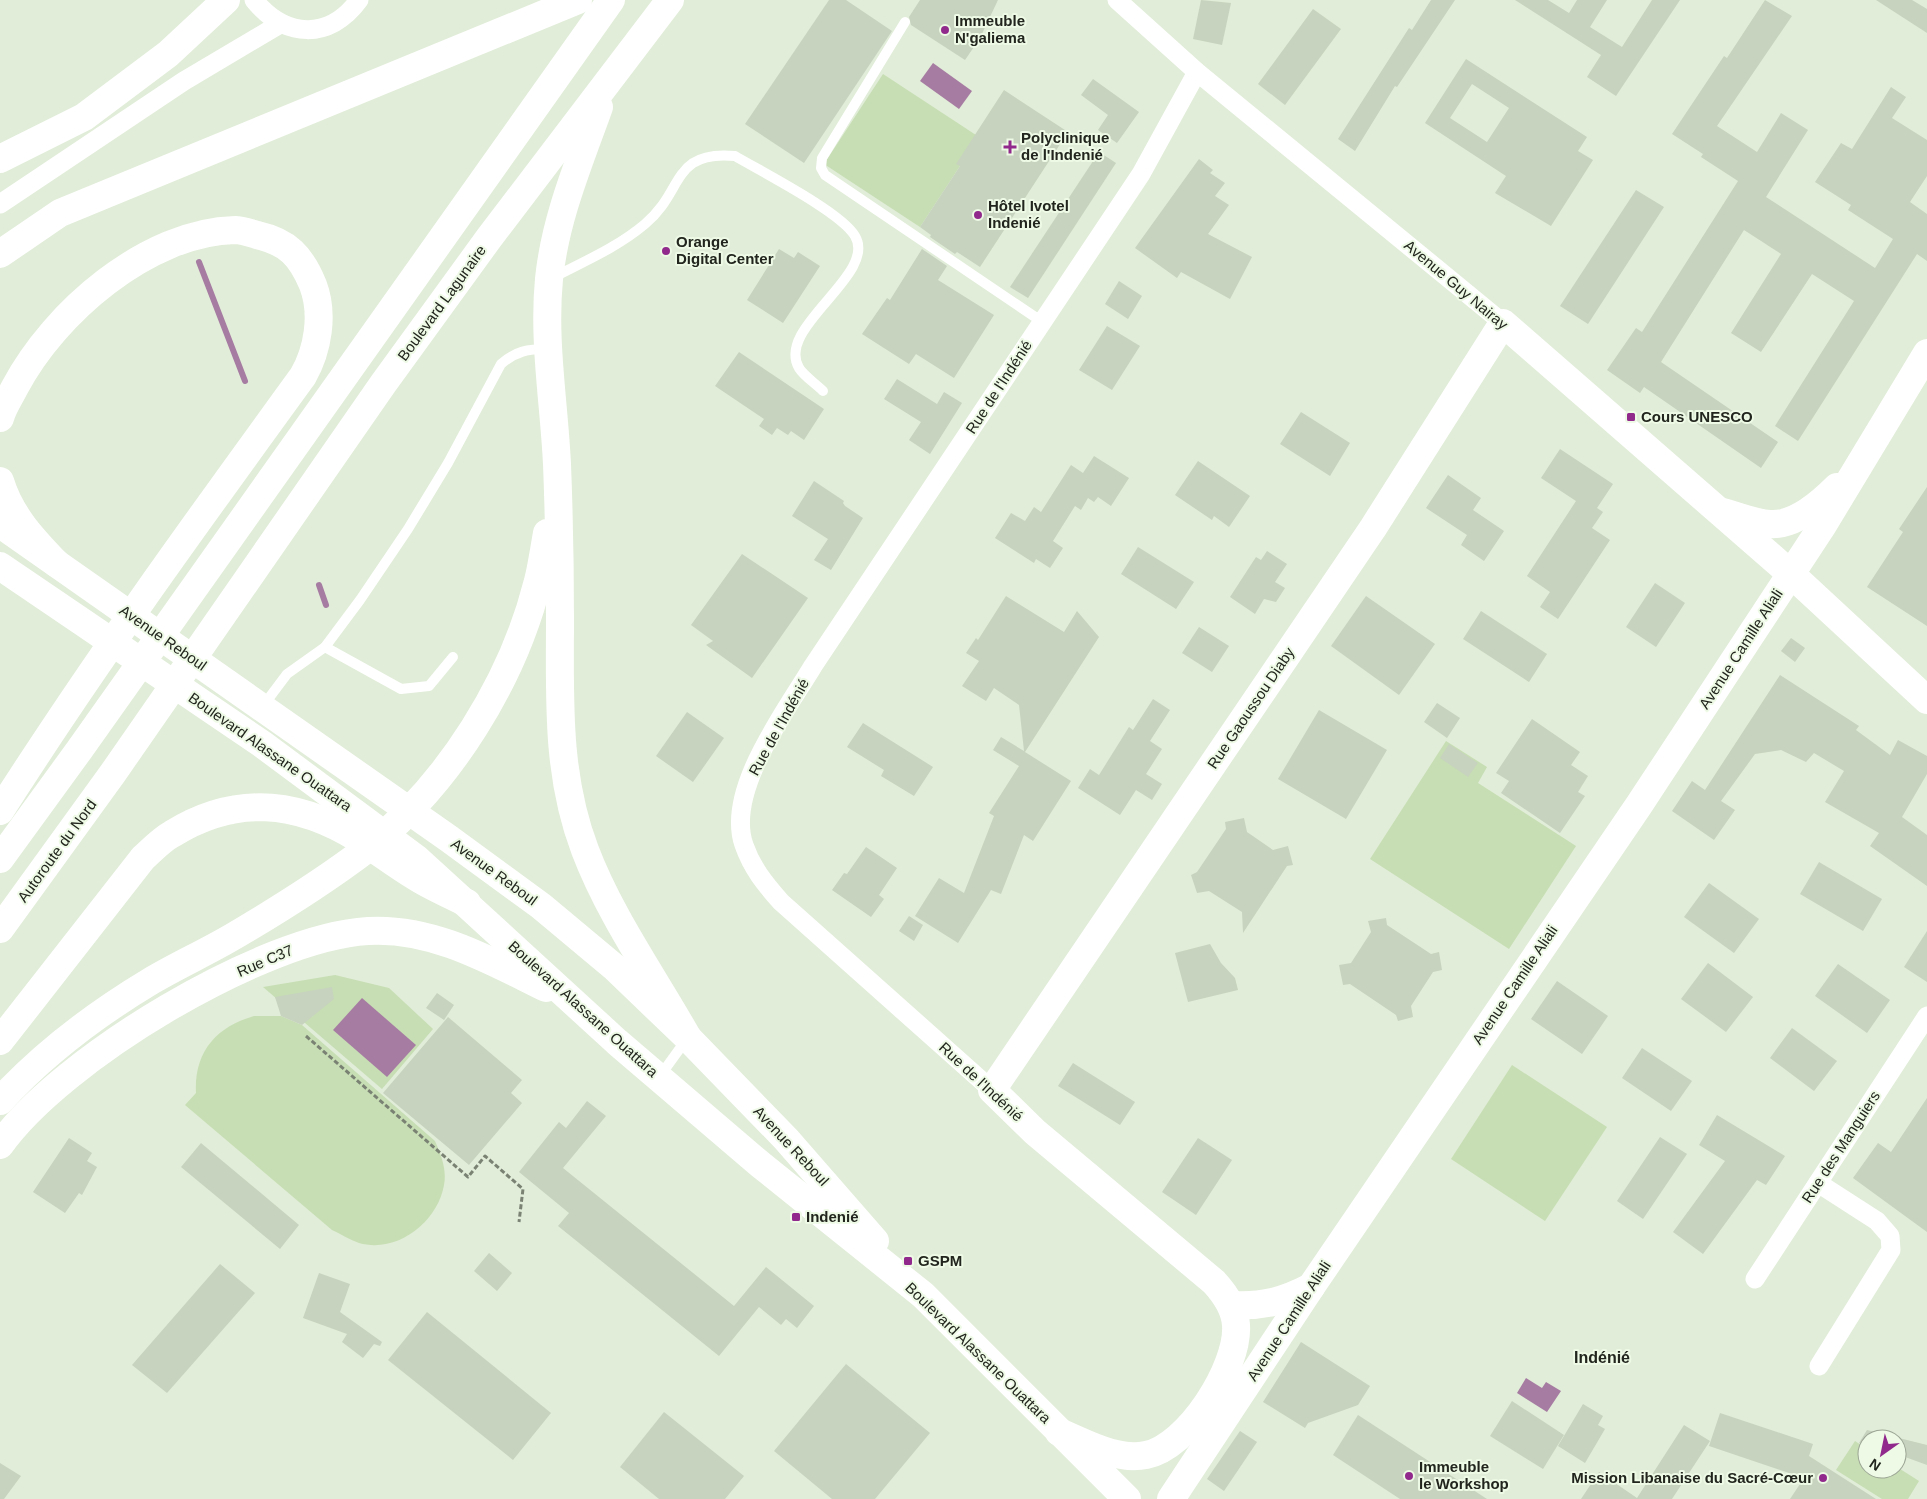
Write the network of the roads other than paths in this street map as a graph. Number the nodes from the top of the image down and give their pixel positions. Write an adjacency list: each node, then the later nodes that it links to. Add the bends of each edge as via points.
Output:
1 (226, 0): 12 (main road, via 168,54 84,117)
2 (254, 0): 9 (street, via 265,14)
3 (359, 0): 9 (street, via 350,13 317,29 298,29)
4 (578, 0): 14 (main road, via 60,213)
5 (611, 0): 36 (main road)
6 (670, 0): 11 (main road, Boulevard Lagunaire)
7 (1117, 0): 10 (street, Avenue Guy Nairay)
8 (905, 22): 16 (lane, via 822,158 821,168 825,175)
9 (280, 24): 13 (street, via 192,76)
10 (1197, 72): 16 (street, Rue de l'Indénié, via 1141,174); 17 (street, Avenue Guy Nairay)
11 (607, 84): 15 (main road, via 569,189); 34 (main road, Boulevard Lagunaire, via 383,384)
12 (0, 159)
13 (0, 204)
14 (0, 254)
15 (549, 279): 18 (main road); 20 (lane, via 630,236 647,223 671,194 683,170 702,157 735,156 836,216 856,236 858,252 852,270 816,312 801,336 796,352 798,367)
16 (1041, 321): 44 (street, Rue de l'Indénié, via 946,470 813,666 767,745 748,783 740,812 743,843 757,874 781,902)
17 (1502, 323): 25 (main road, Avenue Guy Nairay); 44 (main road, Rue Gaoussou Diaby, via 1373,528)
18 (548, 349): 22 (main road); 30 (lane, via 526,349 501,364 408,529)
19 (1927, 353): 23 (main road, Avenue Camille Aliali)
20 (824, 391)
21 (0, 418): 35 (main road, via 22,374 44,341 72,310 104,283 166,245 203,234 236,230 266,237 299,256 315,290 319,313 314,358 161,570)
22 (556, 462): 41 (main road, via 559,722 567,783 585,849 607,900); 45 (main road, via 538,582 519,637 497,688 463,744 427,790 370,846 325,879 233,937 151,981 62,1042)
23 (1856, 469): 25 (main road, Avenue Camille Aliali, via 1820,505 1797,518 1771,524); 29 (main road, Avenue Camille Aliali)
24 (0, 481): 27 (main road, via 14,514)
25 (1720, 511): 29 (main road, Avenue Guy Nairay)
26 (0, 524): 27 (main road, Avenue Reboul)
27 (56, 563): 33 (main road, Avenue Reboul)
28 (0, 566): 37 (main road, Boulevard Alassane Ouattara, via 262,744 418,860)
29 (1791, 574): 32 (main road, Avenue Guy Nairay); 49 (main road, Avenue Camille Aliali, via 1639,805)
30 (325, 647): 31 (lane, via 401,689 429,686); 33 (lane, via 287,674)
31 (453, 657)
32 (1927, 700)
33 (262, 707): 41 (main road, Avenue Reboul, via 540,906 614,968)
34 (113, 772): 38 (main road, Autoroute du Nord)
35 (0, 811)
36 (0, 859)
37 (467, 903): 39 (main road, Boulevard Alassane Ouattara); 42 (main road, via 417,878 357,838 324,821 284,808 237,807 200,818 170,834 142,858)
38 (0, 929)
39 (572, 1001): 43 (main road, Boulevard Alassane Ouattara); 46 (main road, Rue C37, via 467,949 414,935 369,931 310,942 239,971 144,1023 39,1100)
40 (1927, 1016): 47 (street, Rue des Manguiers)
41 (688, 1038): 43 (lane); 50 (main road, Avenue Reboul, via 786,1139)
42 (0, 1041)
43 (659, 1077): 50 (main road, Boulevard Alassane Ouattara, via 760,1165)
44 (992, 1090): 51 (main road, Rue de l'Indénié, via 1035,1132 1198,1267 1214,1282)
45 (0, 1101)
46 (0, 1144)
47 (1818, 1183): 48 (street, Rue des Manguiers); 52 (street, via 1877,1221 1890,1236 1891,1250)
48 (1755, 1279)
49 (1311, 1287): 51 (main road, via 1273,1304); 55 (main road, Avenue Camille Aliali)
50 (923, 1295): 53 (main road, Boulevard Alassane Ouattara)
51 (1231, 1306): 53 (main road, Rue de l'Indénié, via 1236,1324 1231,1359 1192,1424 1169,1446 1132,1456 1112,1453)
52 (1819, 1366)
53 (1059, 1432): 54 (main road, Boulevard Alassane Ouattara)
54 (1126, 1499)
55 (1171, 1499)

